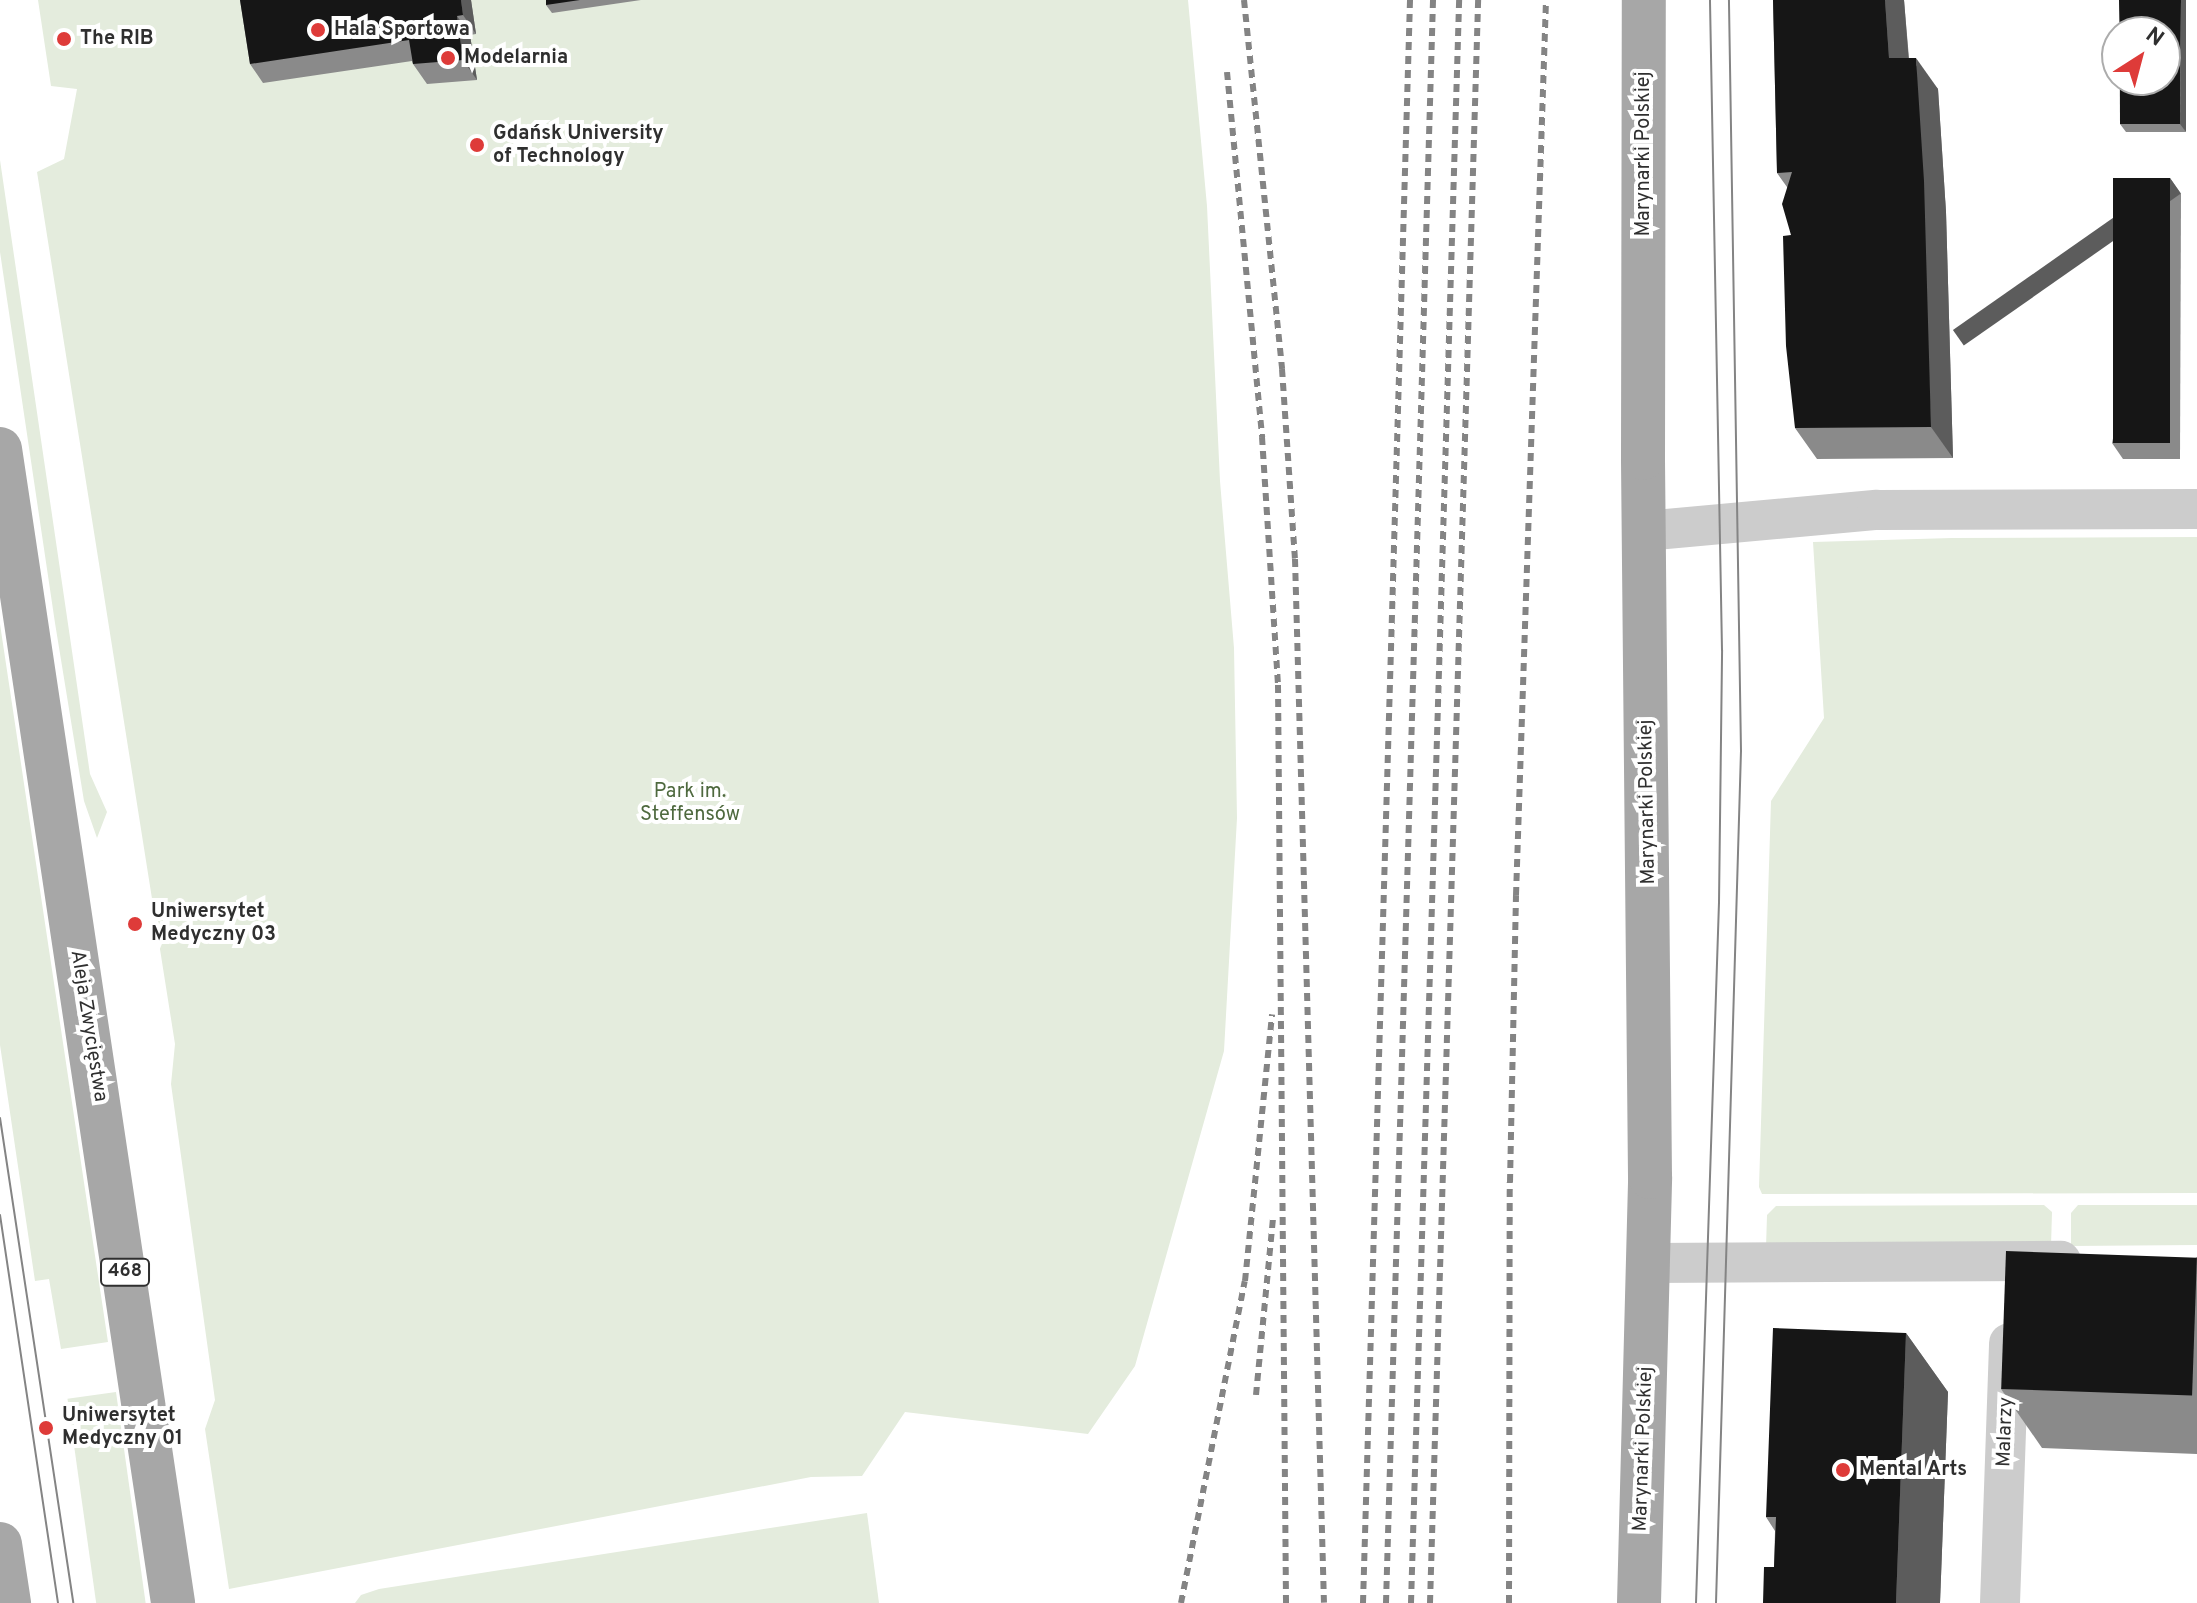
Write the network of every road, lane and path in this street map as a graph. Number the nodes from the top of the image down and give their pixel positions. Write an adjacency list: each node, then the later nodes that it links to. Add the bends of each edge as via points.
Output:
1 (1644, 0): 4 (main road, Marynarki Polskiej)
2 (0, 449): 10 (main road, Aleja Zwycięstwa / 468)
3 (2197, 509): 4 (street, via 1877,510)
4 (1644, 531): 6 (main road, Marynarki Polskiej)
5 (2092, 1260): 7 (street)
6 (1650, 1263): 7 (street); 11 (main road, Marynarki Polskiej)
7 (2012, 1290): 12 (street, Malarzy)
8 (0, 1544): 9 (main road)
9 (9, 1603)
10 (173, 1603)
11 (1639, 1603)
12 (2000, 1603)

